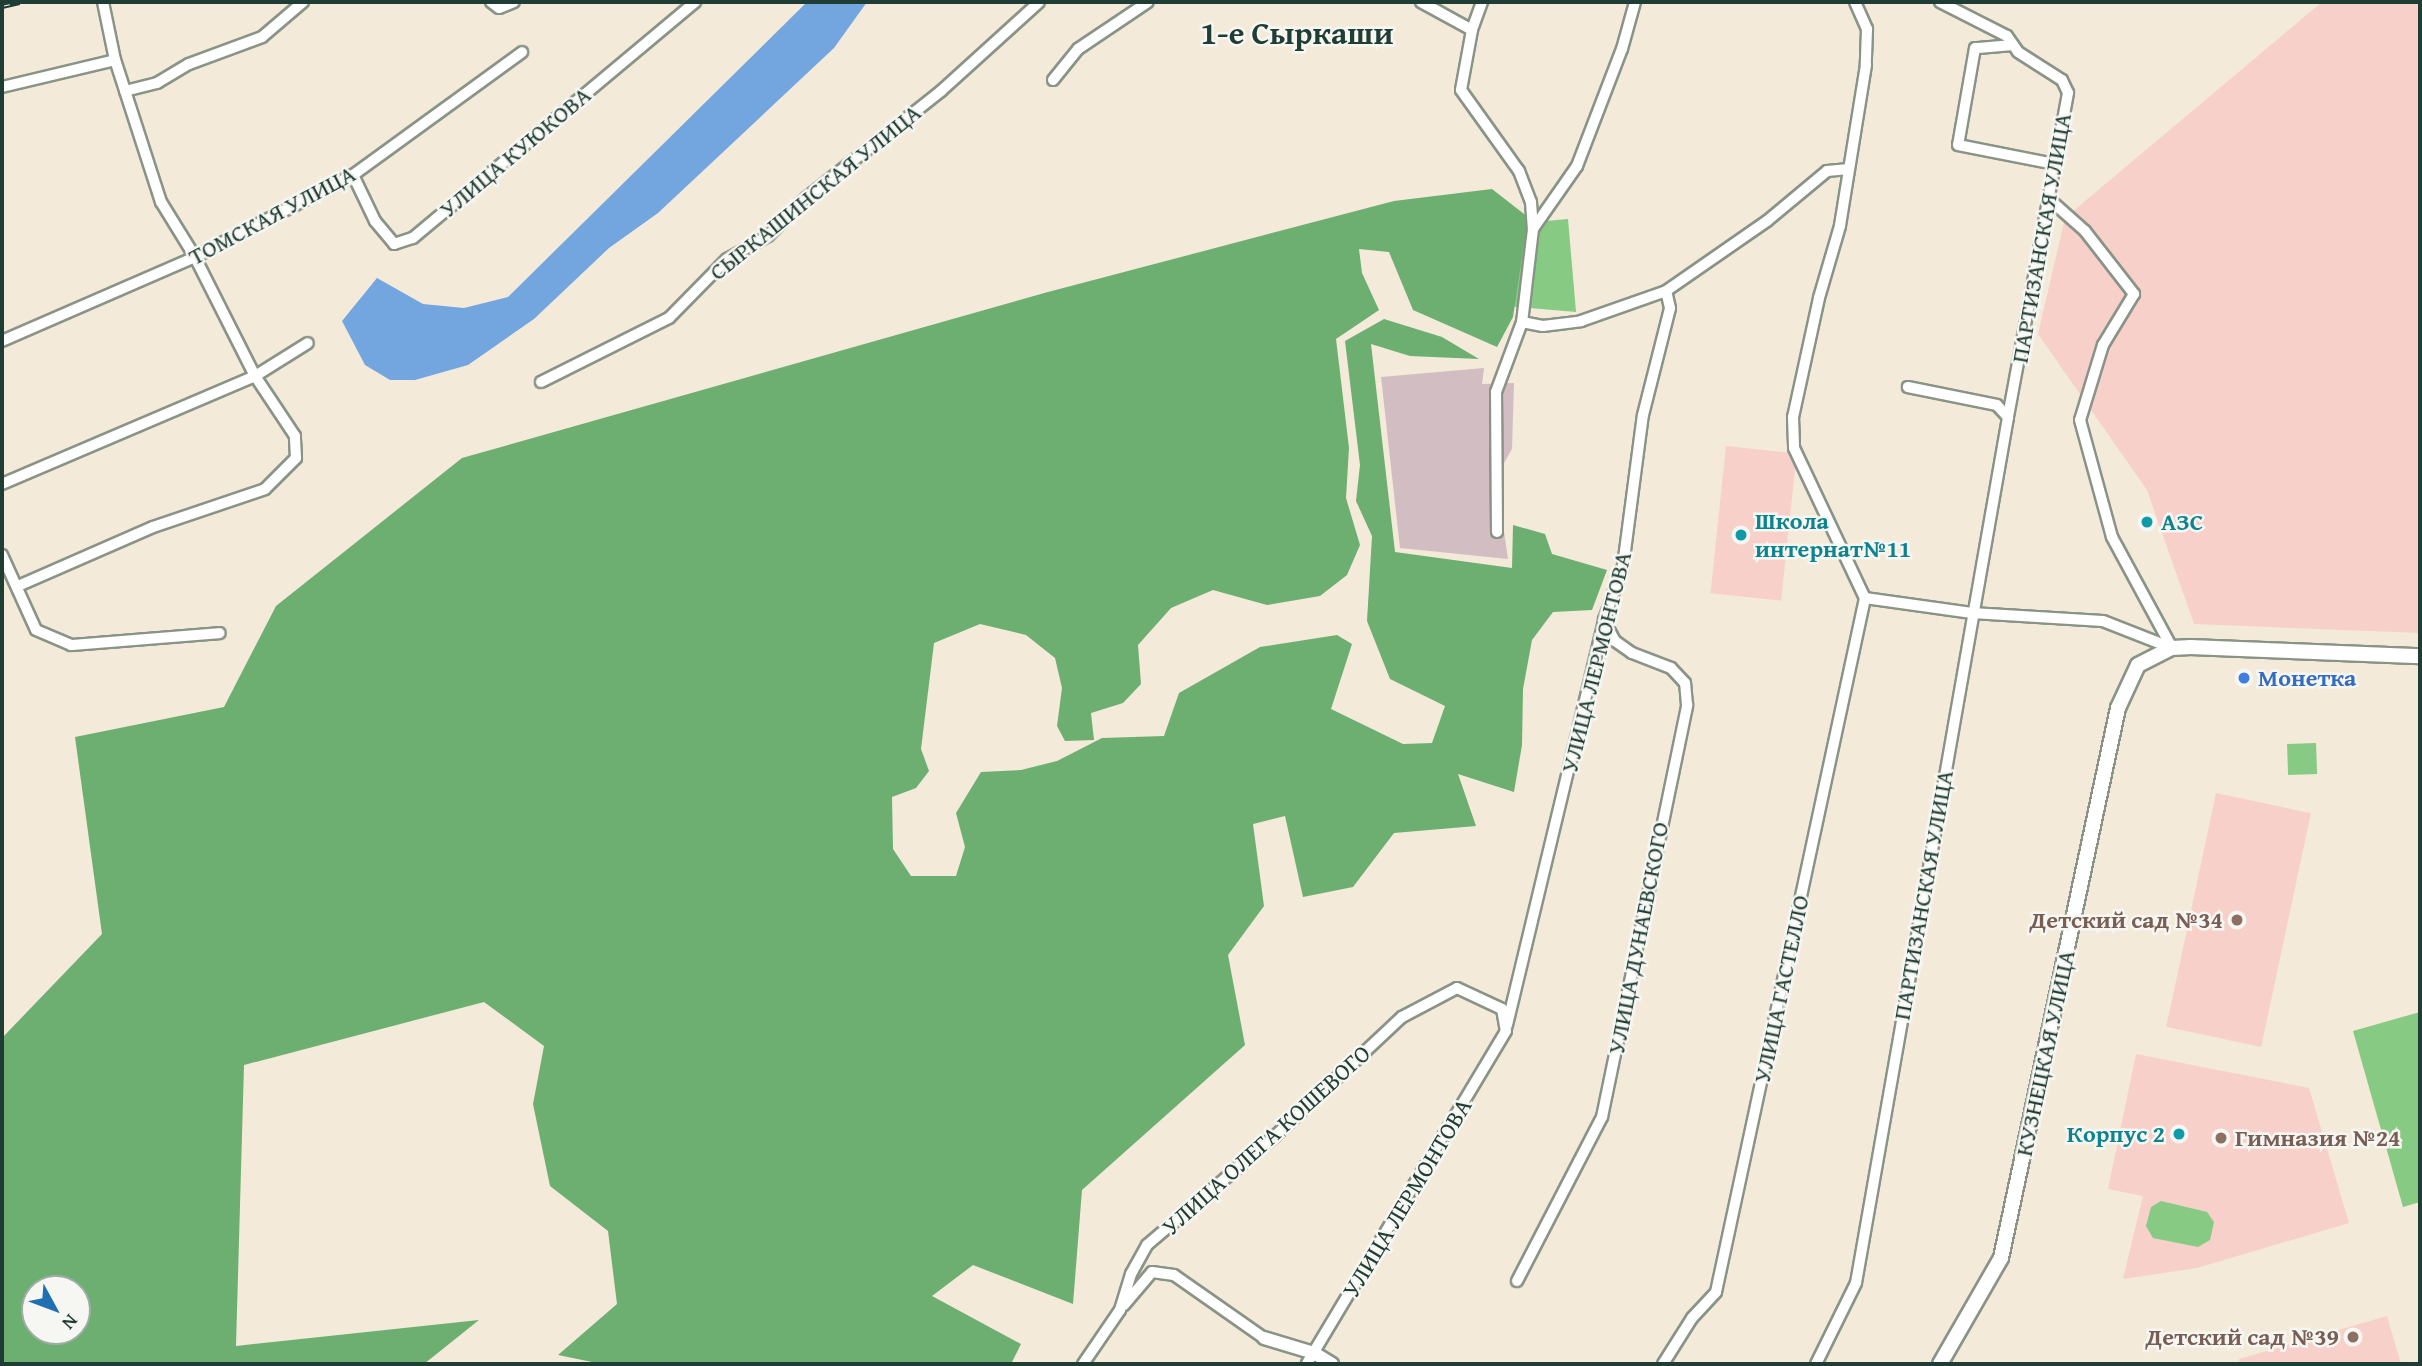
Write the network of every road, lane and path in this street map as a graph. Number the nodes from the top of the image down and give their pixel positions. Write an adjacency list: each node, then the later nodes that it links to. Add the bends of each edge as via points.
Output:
1 (103, 2): 16 (street)
2 (303, 2): 19 (street, via 261,37 189,64 157,83)
3 (491, 2): 4 (street, via 499,8)
4 (514, 2)
5 (695, 2): 22 (street, УЛИЦА КУЮКОВА, via 413,239 394,244 375,221)
6 (1039, 2): 31 (street, СЫРКАШИНСКАЯ УЛИЦА, via 941,91 806,198 768,236 727,259 670,318)
7 (1149, 2): 17 (street, via 1078,49)
8 (1421, 2): 13 (street)
9 (1482, 2): 13 (street)
10 (1635, 2): 24 (street, via 1577,166)
11 (1855, 2): 21 (street, via 1867,29)
12 (1940, 2): 14 (street, ПАРТИЗАНСКАЯ УЛИЦА, via 2007,36)
13 (1472, 30): 24 (street, via 1461,90 1506,150 1531,202)
14 (2013, 45): 20 (street, ПАРТИЗАНСКАЯ УЛИЦА, via 2062,80 2068,93); 20 (street, via 1975,48 1958,145)
15 (522, 52): 22 (street, ТОМСКАЯ УЛИЦА)
16 (115, 60): 18 (street); 19 (street)
17 (1053, 80)
18 (2, 87)
19 (125, 91): 25 (street, via 161,202)
20 (2055, 164): 23 (street, ПАРТИЗАНСКАЯ УЛИЦА)
21 (1849, 169): 26 (street, via 1827,172); 38 (street, via 1840,226 1793,417 1794,448)
22 (354, 175): 25 (street, ТОМСКАЯ УЛИЦА)
23 (2049, 199): 33 (street, ПАРТИЗАНСКАЯ УЛИЦА); 42 (street, via 2085,231 2134,294 2103,345 2080,421 2112,537)
24 (1533, 229): 27 (street)
25 (195, 257): 28 (street, ТОМСКАЯ УЛИЦА); 30 (street)
26 (1666, 292): 27 (street, via 1581,320 1544,326); 40 (street, УЛИЦА ЛЕРМОНТОВА, via 1670,308 1643,415 1623,566)
27 (1522, 322): 35 (street, via 1496,392)
28 (2, 341)
29 (308, 343): 30 (street)
30 (255, 376): 34 (street); 37 (street, via 295,436 296,458 265,489 153,527)
31 (541, 382)
32 (1908, 387): 33 (street, via 1997,405)
33 (2008, 417): 39 (street, ПАРТИЗАНСКАЯ УЛИЦА)
34 (2, 484)
35 (1497, 532)
36 (2, 555): 37 (street)
37 (18, 586): 41 (street, via 36,629 71,645)
38 (1865, 598): 39 (street); 51 (street, УЛИЦА ГАСТЕЛЛО, via 1716,1292 1692,1318)
39 (1972, 613): 42 (street, via 2103,621); 52 (street, ПАРТИЗАНСКАЯ УЛИЦА, via 1856,1283)
40 (1604, 620): 44 (street, УЛИЦА ЛЕРМОНТОВА); 45 (street, УЛИЦА ДУНАЕВСКОГО, via 1615,641 1632,653 1671,667 1685,683 1687,705 1602,1116)
41 (220, 633)
42 (2172, 648): 43 (main road, КУЗНЕЦКАЯ УЛИЦА); 53 (main road, КУЗНЕЦКАЯ УЛИЦА, via 2138,665 2118,708 2001,1258)
43 (2420, 656)
44 (1506, 1031): 46 (street, УЛИЦА ОЛЕГА КОШЕВОГО, via 1502,1009 1457,988 1402,1017 1274,1137 1147,1245); 48 (street, УЛИЦА ЛЕРМОНТОВА)
45 (1517, 1281)
46 (1119, 1310): 47 (street, via 1152,1272 1174,1275); 49 (street, УЛИЦА ОЛЕГА КОШЕВОГО)
47 (1264, 1338): 48 (street)
48 (1311, 1359): 50 (street)
49 (1083, 1364)
50 (1332, 1364)
51 (1663, 1364)
52 (1816, 1364)
53 (1940, 1364)

